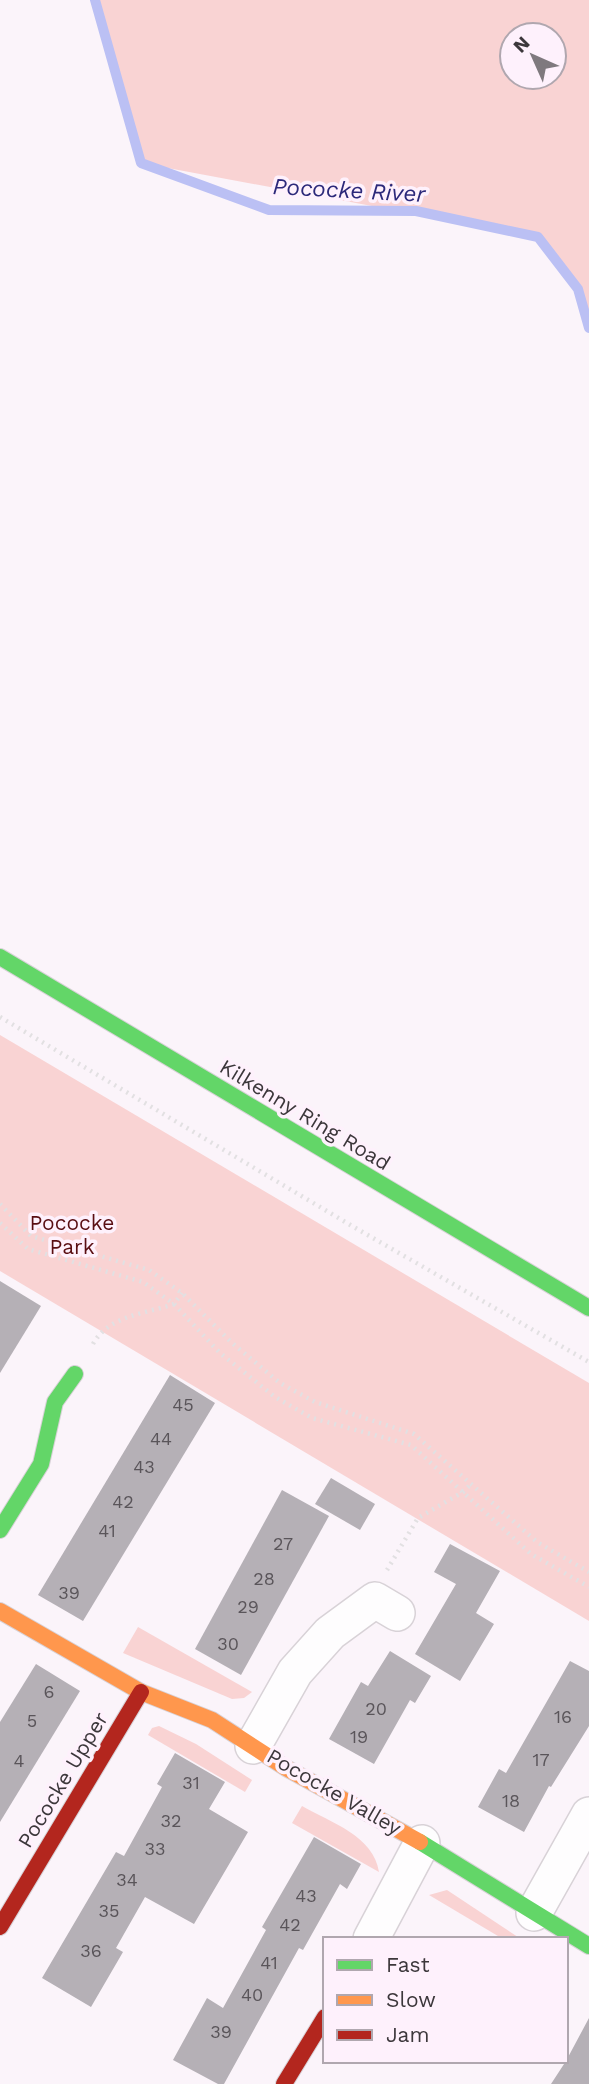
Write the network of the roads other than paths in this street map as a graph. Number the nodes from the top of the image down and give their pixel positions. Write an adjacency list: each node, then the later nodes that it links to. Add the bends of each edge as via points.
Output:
1 (0, 957): 2 (street, Kilkenny Ring Road)
2 (589, 1308)
3 (75, 1374): 4 (street, via 55,1402 41,1464)
4 (0, 1530)
5 (0, 1611): 7 (street)
6 (397, 1613): 8 (street, Pococke Valley, via 374,1600 330,1633 295,1672)
7 (141, 1692): 8 (street, via 212,1720); 12 (street, Pococke Upper)
8 (253, 1746): 10 (street, Pococke Valley)
9 (589, 1815): 11 (street)
10 (422, 1843): 11 (street, Pococke Valley); 13 (street, Pococke Valley)
11 (534, 1913): 14 (street, Pococke Valley)
12 (0, 1927)
13 (372, 1937)
14 (589, 1946)
15 (323, 2020): 16 (street)
16 (284, 2084)

